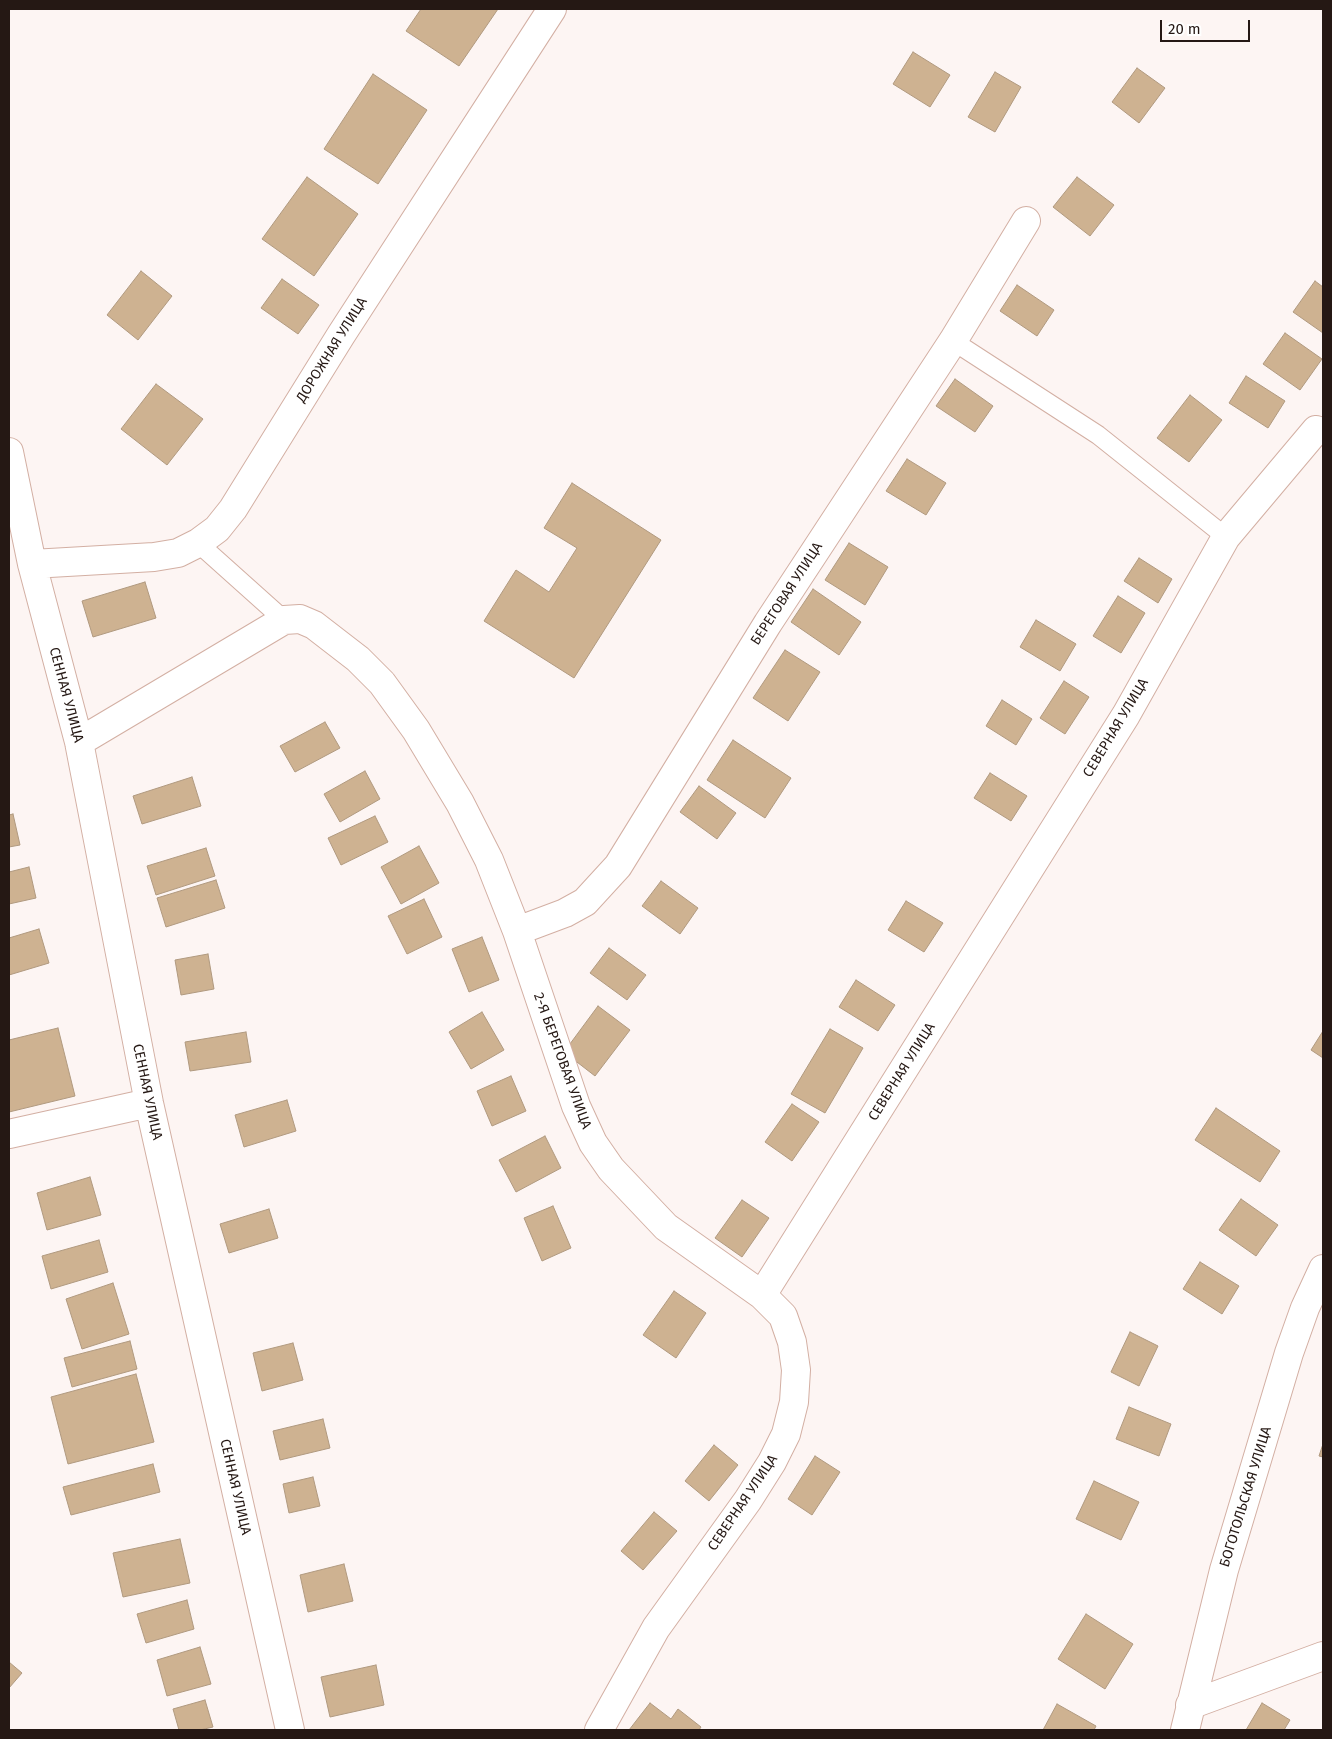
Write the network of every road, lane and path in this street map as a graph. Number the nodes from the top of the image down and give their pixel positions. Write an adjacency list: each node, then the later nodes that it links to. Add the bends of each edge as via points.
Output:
1 (552, 9): 7 (street, ДОРОЖНАЯ УЛИЦА, via 341,335 233,509 217,530)
2 (1026, 221): 3 (street, БЕРЕГОВАЯ УЛИЦА)
3 (953, 341): 6 (lane, via 1098,435); 11 (street, БЕРЕГОВАЯ УЛИЦА, via 768,623 618,866 584,902 565,913)
4 (1316, 430): 6 (street, СЕВЕРНАЯ УЛИЦА)
5 (9, 452): 8 (street, СЕННАЯ УЛИЦА)
6 (1226, 537): 15 (street, СЕВЕРНАЯ УЛИЦА, via 1126,715)
7 (198, 543): 8 (street, ДОРОЖНАЯ УЛИЦА, via 178,553 154,557); 9 (lane)
8 (32, 564): 10 (street, СЕННАЯ УЛИЦА)
9 (284, 620): 10 (street); 11 (street, 2-Я БЕРЕГОВАЯ УЛИЦА, via 300,619 314,625 358,659 382,683 416,730 460,802 489,860)
10 (78, 742): 12 (street, СЕННАЯ УЛИЦА)
11 (517, 931): 15 (street, 2-Я БЕРЕГОВАЯ УЛИЦА, via 576,1106 593,1142 616,1175 666,1227)
12 (149, 1103): 13 (street); 18 (street, СЕННАЯ УЛИЦА)
13 (9, 1134)
14 (1323, 1269): 17 (street, БОГОТОЛЬСКАЯ УЛИЦА, via 1286,1362 1224,1570)
15 (762, 1295): 19 (street, СЕВЕРНАЯ УЛИЦА, via 783,1316 792,1342 796,1370 794,1402 786,1434 748,1500 656,1628)
16 (1323, 1656): 17 (street)
17 (1188, 1718)
18 (290, 1730)
19 (599, 1730)

